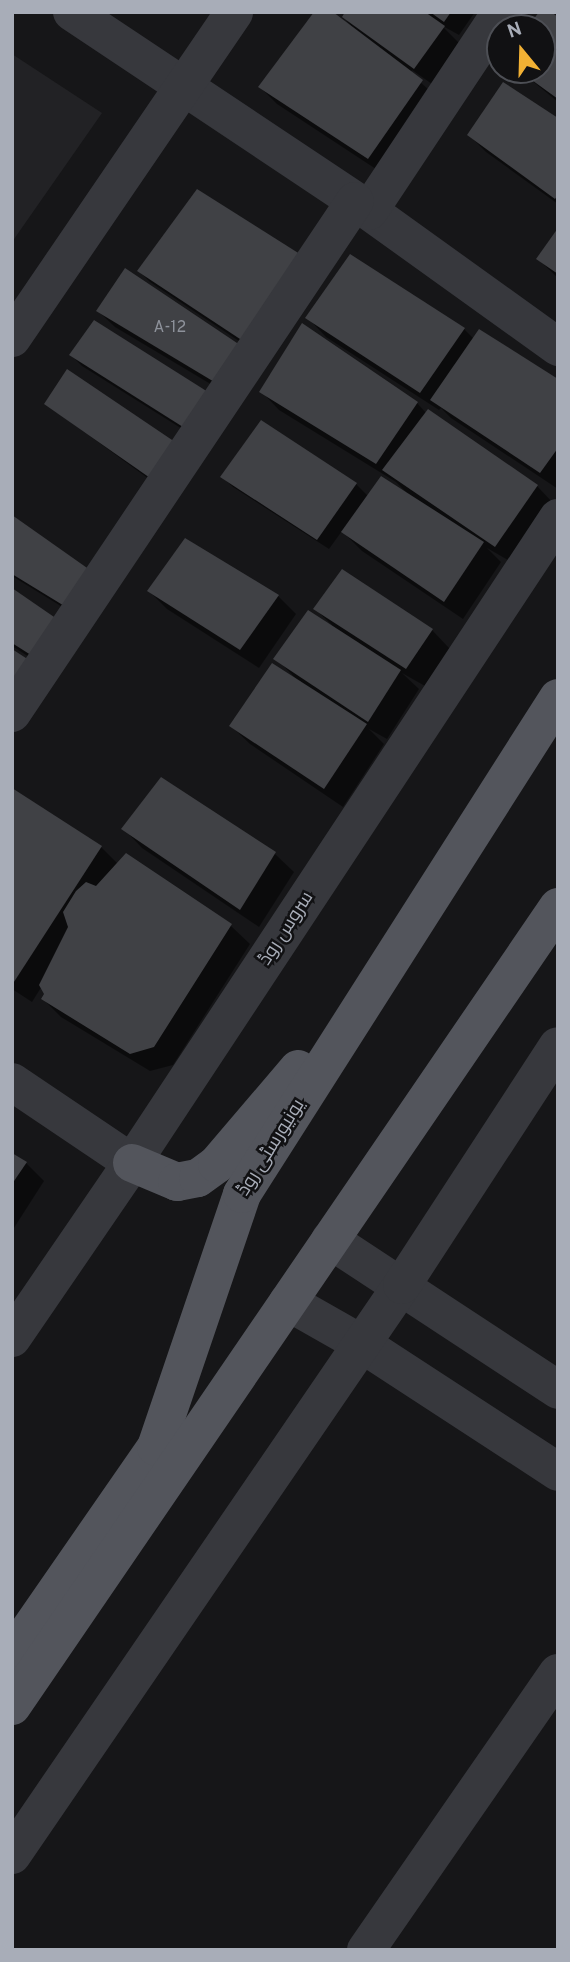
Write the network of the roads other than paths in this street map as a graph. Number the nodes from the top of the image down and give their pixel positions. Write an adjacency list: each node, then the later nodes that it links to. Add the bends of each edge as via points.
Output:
1 (72, 12): 4 (street)
2 (234, 12): 4 (street)
3 (501, 12): 5 (street)
4 (184, 86): 5 (street); 6 (street)
5 (362, 206): 7 (street); 10 (street)
6 (12, 338)
7 (558, 347)
8 (558, 518): 15 (street, سروس روڈ)
9 (558, 698): 12 (main road, یونیورسٹی روڈ)
10 (12, 713)
11 (558, 907): 16 (main road)
12 (392, 957): 15 (main road, via 217,1164 198,1178 177,1182); 23 (main road, یونیورسٹی روڈ, via 242,1194 156,1447)
13 (558, 1046): 17 (street)
14 (12, 1082): 15 (street)
15 (132, 1163): 19 (street, سروس روڈ)
16 (330, 1240): 17 (street); 18 (main road)
17 (402, 1285): 20 (street); 21 (street)
18 (288, 1302): 20 (street); 25 (main road)
19 (12, 1338)
20 (362, 1344): 22 (street); 26 (street)
21 (558, 1391)
22 (558, 1472)
23 (12, 1655)
24 (558, 1673): 27 (street)
25 (12, 1706)
26 (12, 1855)
27 (366, 1950)

